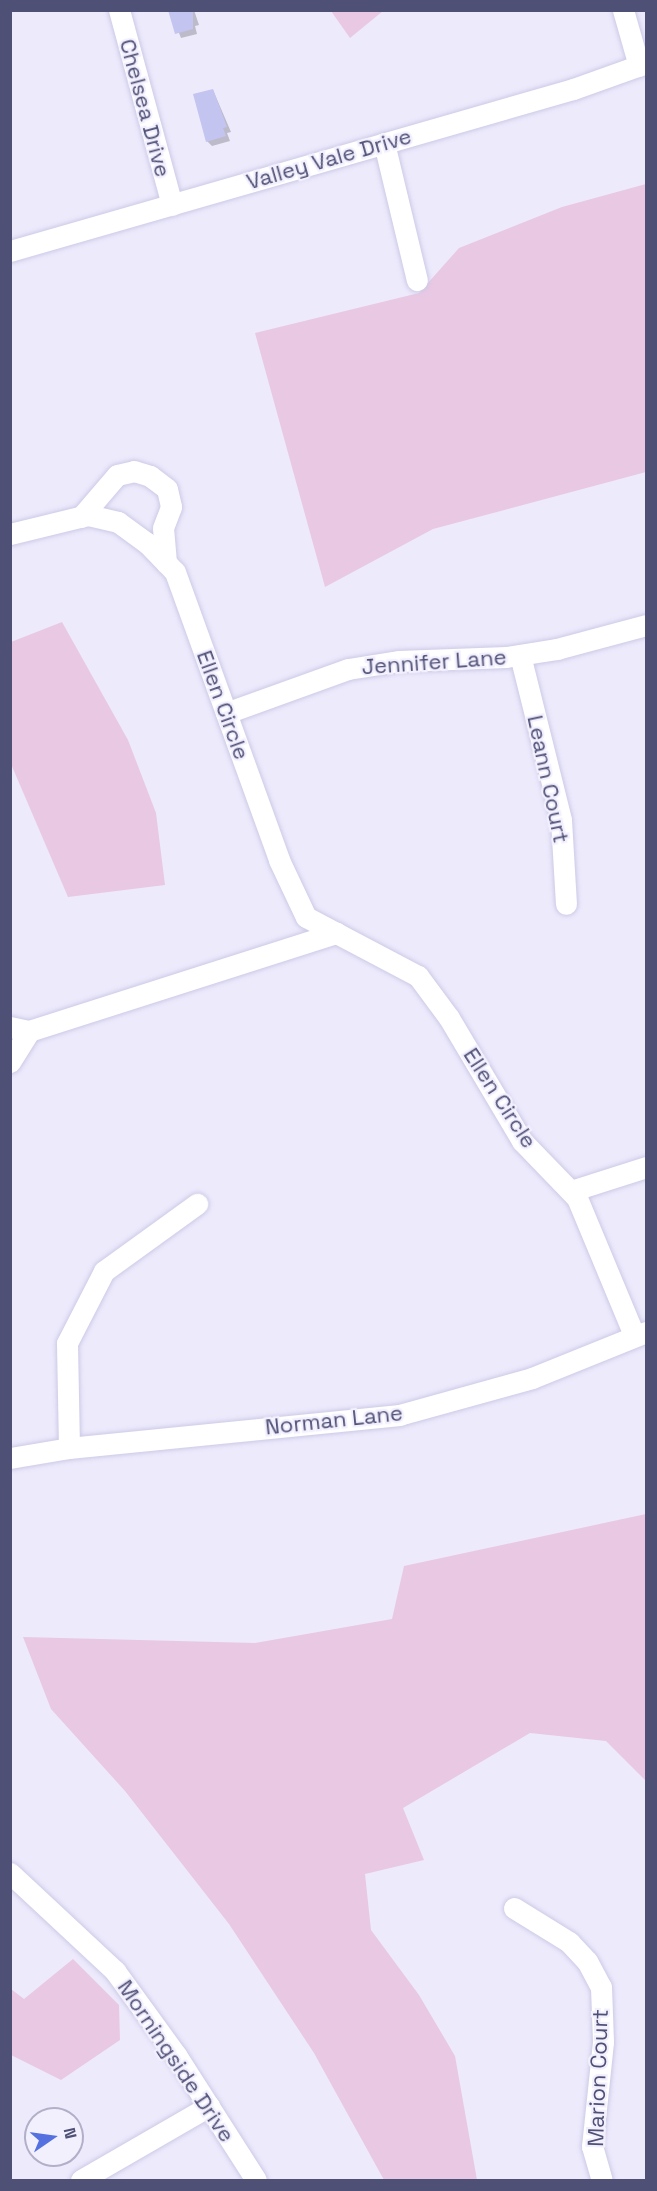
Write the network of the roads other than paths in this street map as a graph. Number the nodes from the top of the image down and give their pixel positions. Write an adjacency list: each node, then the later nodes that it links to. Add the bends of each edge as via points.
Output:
1 (119, 10): 5 (street, Chelsea Drive)
2 (623, 10): 3 (street)
3 (643, 65): 4 (street, Valley Vale Drive)
4 (384, 143): 5 (street, Valley Vale Drive); 7 (street)
5 (172, 205): 6 (street, Valley Vale Drive)
6 (10, 251)
7 (417, 280)
8 (81, 517): 9 (street, Ellen Circle); 10 (street, Ellen Circle, via 118,522); 10 (street, Ellen Circle, via 117,475 134,471 150,476 167,489 171,507 163,528)
9 (10, 534)
10 (166, 563): 13 (street, Ellen Circle, via 175,572)
11 (646, 625): 12 (street, Jennifer Lane)
12 (520, 656): 13 (street, Jennifer Lane, via 399,661 348,669); 14 (street, Leann Court, via 561,820)
13 (226, 713): 15 (street, Ellen Circle, via 279,860 306,917)
14 (566, 904)
15 (337, 933): 16 (street); 19 (street, Ellen Circle, via 418,976 471,1053 522,1141)
16 (20, 1029): 17 (street)
17 (10, 1062)
18 (646, 1167): 19 (street)
19 (571, 1191): 21 (street, Ellen Circle, via 578,1198)
20 (197, 1204): 22 (street, via 104,1272 67,1343)
21 (640, 1334): 22 (street, Norman Lane, via 532,1378 399,1415)
22 (69, 1448): 23 (street, Norman Lane)
23 (10, 1458)
24 (10, 1873): 26 (street, Morningside Drive, via 115,1971)
25 (514, 1908): 29 (street, Marion Court, via 569,1942 587,1961 601,1987 603,2042 592,2146)
26 (209, 2106): 27 (street); 28 (street, Morningside Drive)
27 (81, 2181)
28 (256, 2181)
29 (602, 2181)

